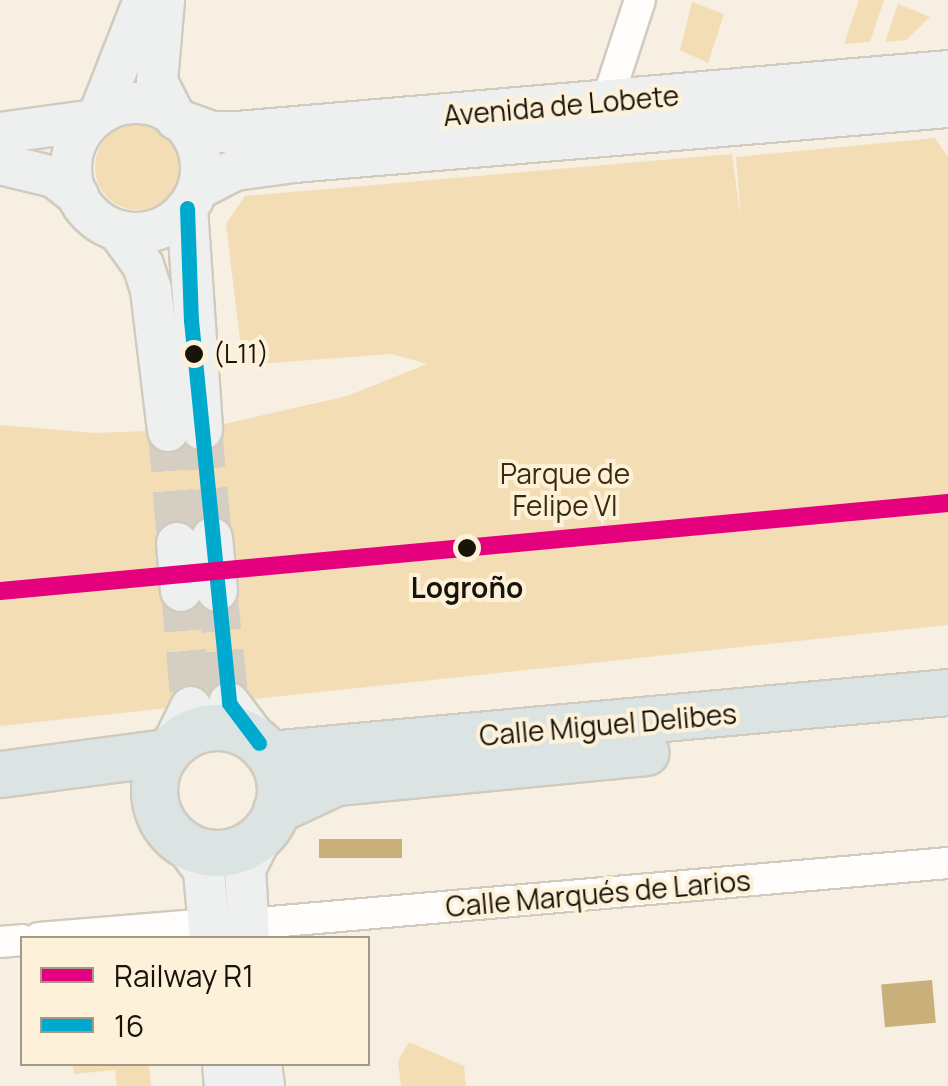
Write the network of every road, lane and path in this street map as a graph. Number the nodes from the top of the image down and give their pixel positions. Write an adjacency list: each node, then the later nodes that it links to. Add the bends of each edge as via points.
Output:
1 (144, 0): 7 (main road)
2 (164, 0): 8 (main road, via 158,82)
3 (640, 0): 5 (street)
4 (948, 72): 5 (main road, Avenida de Lobete)
5 (607, 101): 8 (main road, Avenida de Lobete, via 236,132 211,132)
6 (948, 106): 12 (main road, Avenida de Lobete, via 294,162 235,170)
7 (95, 116): 8 (main road, via 149,104); 9 (main road); 11 (main road, via 72,156)
8 (176, 119): 12 (main road, via 197,145)
9 (0, 133)
10 (0, 164): 11 (main road, via 54,177)
11 (78, 196): 13 (main road, via 96,219)
12 (192, 198): 13 (main road, via 154,231); 13 (main road, via 185,430 143,265)
13 (118, 232)
14 (195, 540): 15 (main road)
15 (199, 591)
16 (948, 692): 19 (main road, Calle Miguel Delibes)
17 (948, 722): 21 (main road, Calle Miguel Delibes, via 336,782)
18 (174, 740): 19 (main road); 19 (main road, via 216,727); 20 (main road); 22 (main road, via 159,815)
19 (264, 748): 21 (main road, via 280,791)
20 (0, 774)
21 (270, 821): 22 (main road, via 222,852); 24 (main road, via 246,869)
22 (184, 843): 24 (main road, via 204,871)
23 (948, 863): 24 (street, Calle Marqués de Larios)
24 (229, 931): 25 (street, Calle Marqués de Larios)
25 (93, 936)

